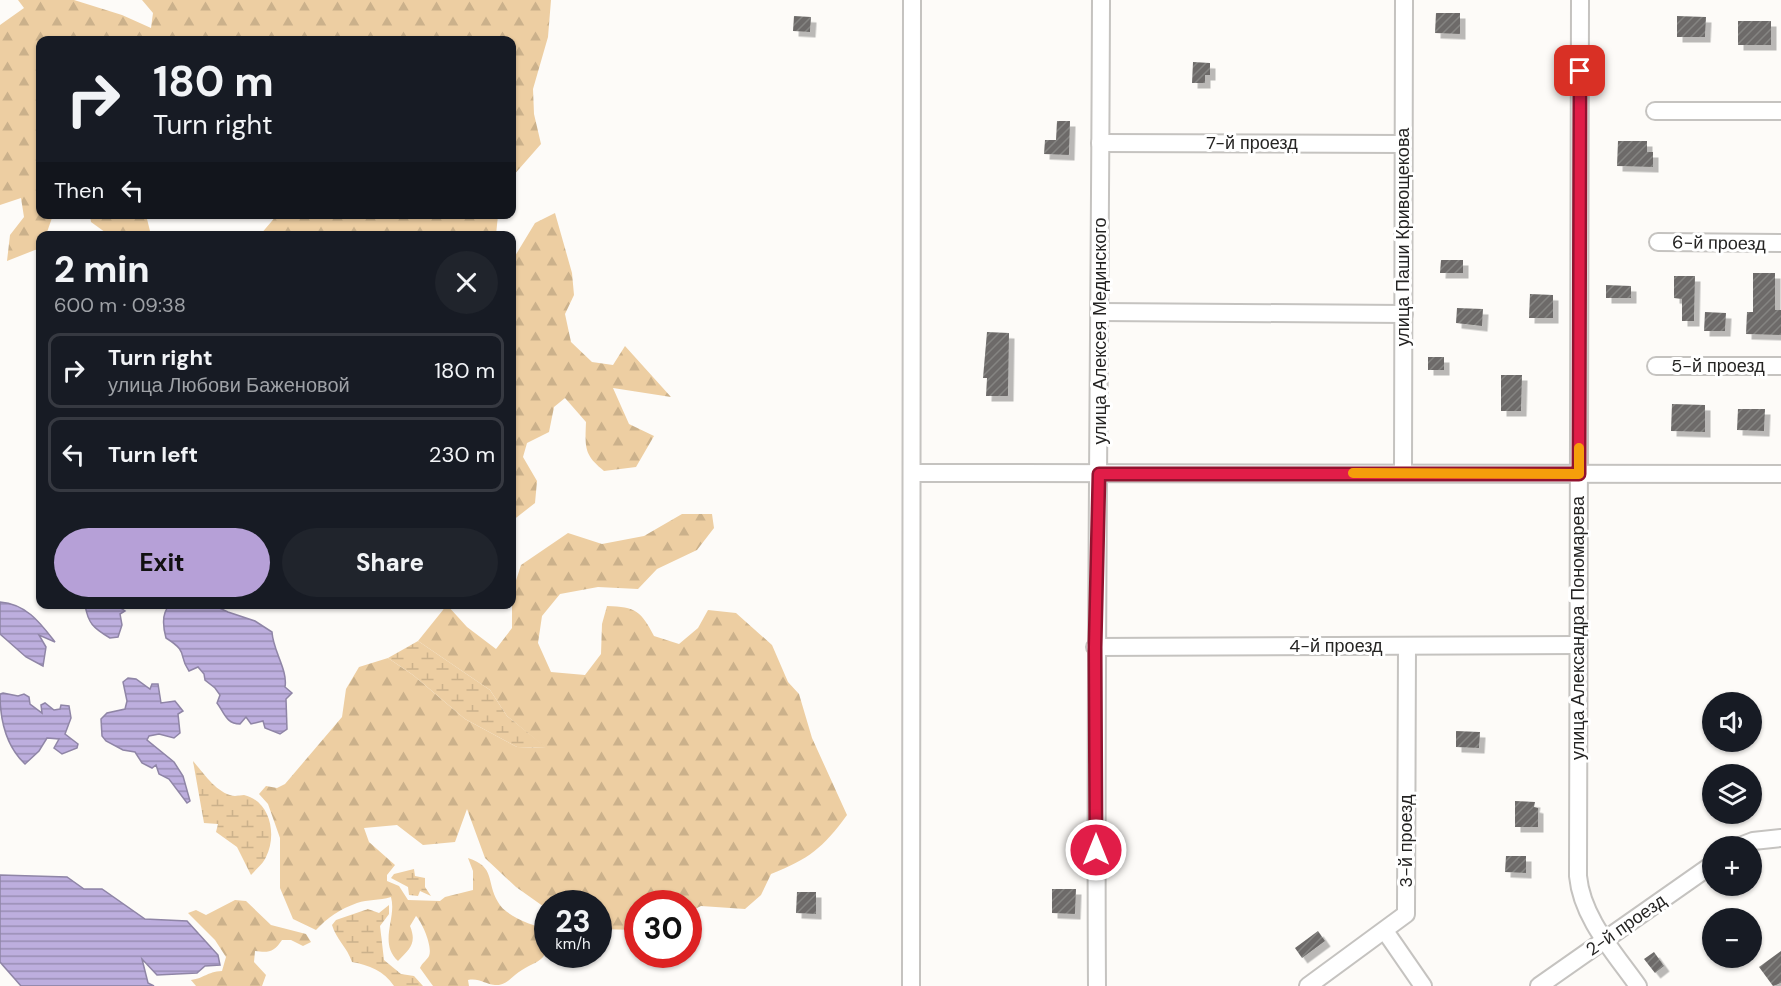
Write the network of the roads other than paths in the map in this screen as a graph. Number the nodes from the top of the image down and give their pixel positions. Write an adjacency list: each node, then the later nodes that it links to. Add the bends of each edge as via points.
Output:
1 (912, 0): 15 (street)
2 (1101, 0): 7 (street, улица Алексея Мединского)
3 (1404, 0): 8 (street, улица Паши Кривощекова)
4 (1580, 0): 18 (street, улица Александра Пономарева)
5 (1655, 111): 6 (street)
6 (1781, 111)
7 (1100, 143): 8 (street, 7-й проезд); 11 (street, улица Алексея Мединского)
8 (1403, 144): 12 (street, улица Паши Кривощекова)
9 (1658, 242): 10 (street, 6-й проезд)
10 (1781, 243)
11 (1101, 312): 12 (street); 17 (street, улица Алексея Мединского)
12 (1404, 314): 16 (street, улица Паши Кривощекова)
13 (1656, 366): 14 (street, 5-й проезд)
14 (1781, 366)
15 (912, 472): 17 (street); 28 (street)
16 (1402, 473): 17 (street); 18 (street)
17 (1099, 474): 22 (street, улица Алексея Мединского)
18 (1579, 474): 19 (street); 20 (street, улица Александра Пономарева)
19 (1781, 474)
20 (1577, 645): 21 (street, 4-й проезд); 27 (street, улица Александра Пономарева, via 1579,883 1583,902)
21 (1407, 646): 22 (street, 4-й проезд); 26 (street, 3-й проезд, via 1406,914)
22 (1095, 647): 29 (street, улица Алексея Мединского)
23 (1781, 838): 24 (street)
24 (1762, 840)
25 (1702, 872): 27 (street, 2-й проезд)
26 (1385, 931): 30 (street, 3-й проезд); 31 (street)
27 (1606, 939): 32 (street, 2-й проезд); 33 (street, улица Александра Пономарева)
28 (910, 986)
29 (1096, 986)
30 (1308, 986)
31 (1423, 986)
32 (1539, 986)
33 (1638, 986)

